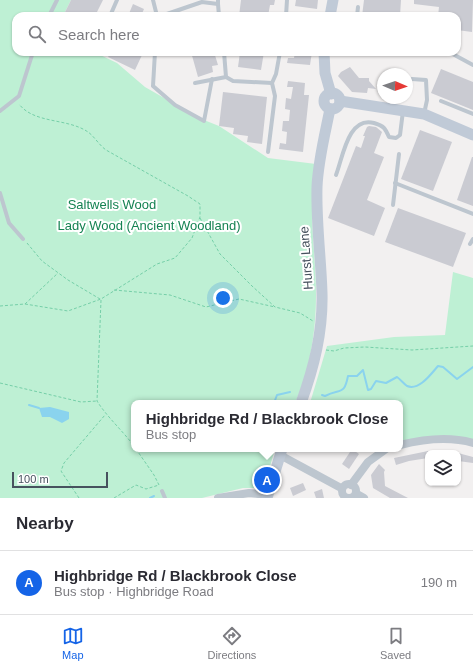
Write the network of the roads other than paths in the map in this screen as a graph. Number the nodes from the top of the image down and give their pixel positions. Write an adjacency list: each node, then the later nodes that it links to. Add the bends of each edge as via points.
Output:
1 (56, 0): 8 (lane)
2 (117, 0): 9 (lane)
3 (153, 0): 10 (lane)
4 (287, 0): 13 (lane)
5 (333, 0): 14 (street)
6 (218, 2): 11 (lane, via 202,2); 12 (lane)
7 (358, 7): 15 (lane)
8 (51, 12)
9 (112, 12)
10 (156, 12)
11 (173, 12)
12 (219, 12)
13 (286, 12)
14 (331, 12)
15 (357, 12)
16 (32, 56): 32 (lane, via 19,96)
17 (155, 56): 25 (lane, via 153,86 175,105 204,121)
18 (224, 56): 23 (lane)
19 (279, 56): 27 (lane)
20 (324, 56): 28 (street, via 325,73)
21 (456, 56): 22 (lane)
22 (473, 65)
23 (226, 77): 25 (lane); 27 (lane, via 233,81)
24 (413, 78): 34 (lane, via 426,80 427,100)
25 (212, 80): 26 (lane)
26 (195, 82)
27 (272, 83): 37 (lane, via 275,96)
28 (331, 94): 29 (street, via 336,95); 31 (street, via 324,100)
29 (340, 101): 31 (street, via 337,107); 33 (street)
30 (441, 101): 35 (lane)
31 (330, 109): 47 (street, Hurst Lane, via 317,186 321,324 318,349)
32 (0, 111)
33 (403, 111): 34 (street); 39 (lane, via 400,135 396,138 390,137 382,125 368,121 357,125 351,133)
34 (424, 114): 36 (street)
35 (473, 114)
36 (473, 135)
37 (268, 152)
38 (398, 154): 40 (lane)
39 (336, 175)
40 (395, 183): 42 (lane); 43 (lane)
41 (0, 193): 44 (lane, via 8,223)
42 (393, 205)
43 (473, 214)
44 (23, 239)
45 (473, 239): 46 (lane)
46 (470, 244)
47 (302, 400)
48 (473, 443): 49 (street, via 434,439)
49 (403, 444)
50 (281, 452): 53 (street); 56 (street)
51 (382, 452): 52 (street, via 373,458)
52 (351, 485): 53 (street, via 345,484); 55 (street)
53 (341, 488): 57 (street)
54 (162, 491): 58 (lane)
55 (360, 496): 57 (street)
56 (267, 497): 59 (street, via 248,493)
57 (345, 497)
58 (165, 498)
59 (218, 498)

